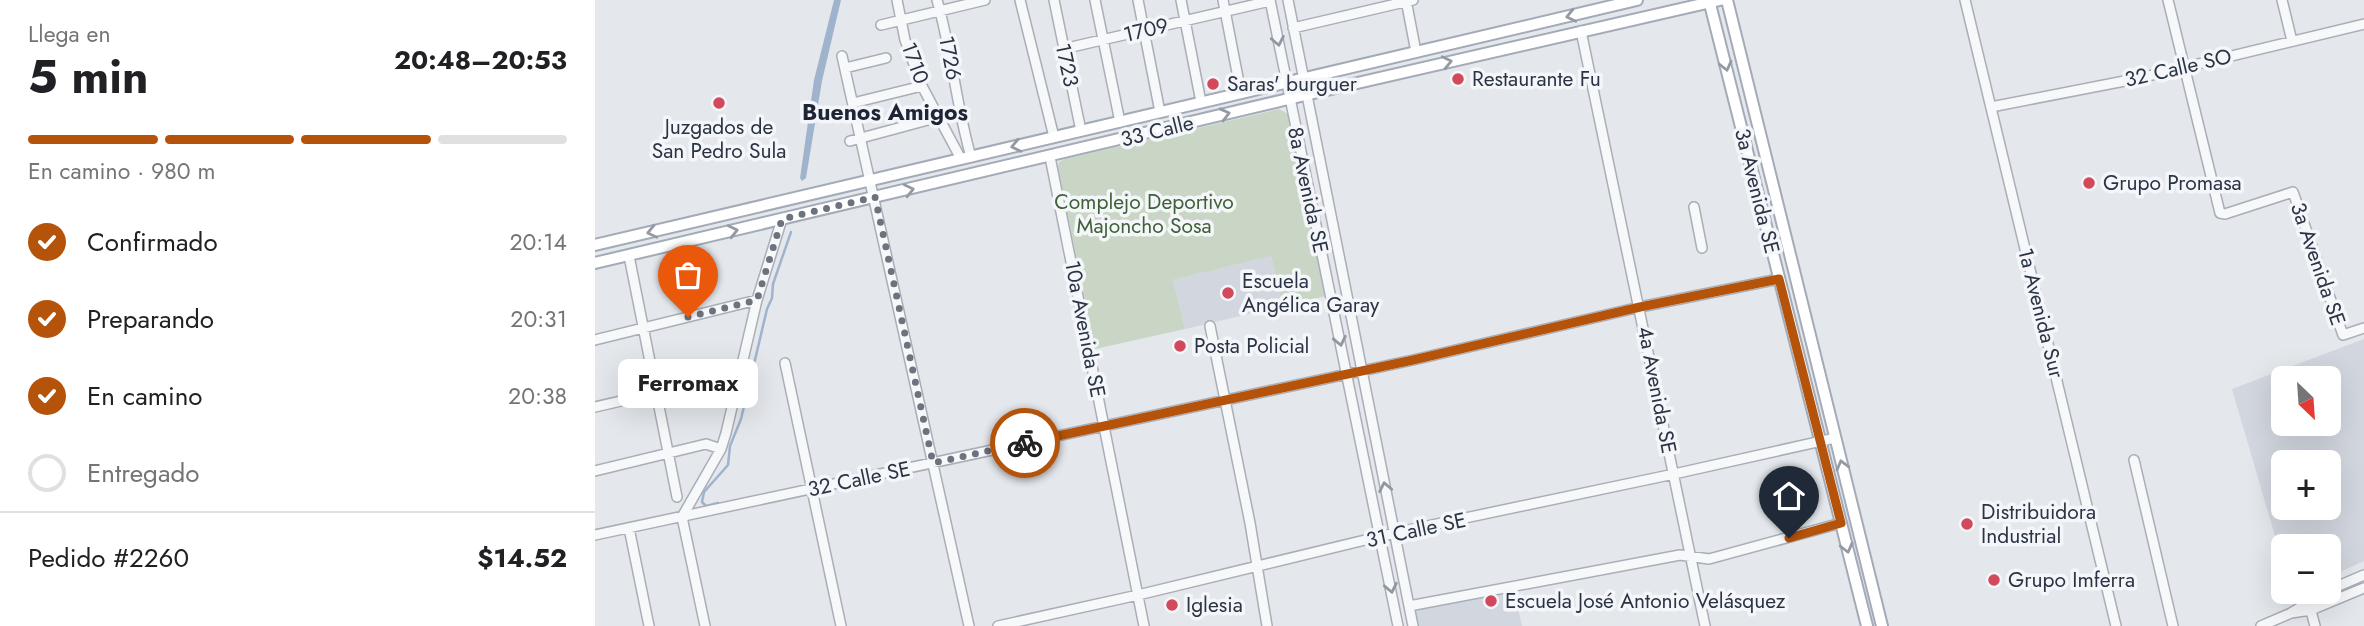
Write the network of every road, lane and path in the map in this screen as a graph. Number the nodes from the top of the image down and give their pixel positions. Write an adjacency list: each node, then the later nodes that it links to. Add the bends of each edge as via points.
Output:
1 (897, 0): 21 (street, 1710)
2 (937, 0): 19 (street, 1726)
3 (985, 0): 19 (street)
4 (1020, 0): 50 (street)
5 (1053, 0): 30 (street, 1723)
6 (1095, 0): 28 (street)
7 (1138, 0): 26 (street)
8 (1181, 0): 22 (street)
9 (1223, 0): 20 (street)
10 (1270, 0): 20 (street, 1709); 37 (street, 8a Avenida SE, one-way to 37)
11 (1287, 0): 25 (street, 8a Avenida SE)
12 (1637, 0): 31 (main road, 33 Calle, one-way to 31)
13 (1727, 0): 77 (main road, 3a Avenida SE)
14 (1965, 0): 44 (street, 1a Avenida Sur)
15 (2168, 0): 34 (street)
16 (2282, 0): 29 (street)
17 (1408, 1): 25 (street); 31 (street)
18 (1713, 1): 27 (main road, 33 Calle); 62 (main road, 3a Avenida SE, one-way to 62)
19 (940, 11): 21 (street); 53 (street, 1726)
20 (1225, 11): 22 (street, 1709); 39 (street)
21 (901, 20): 24 (street); 38 (street, 1710)
22 (1185, 21): 26 (street, 1709); 43 (street)
23 (2364, 24): 29 (street, 32 Calle SO)
24 (881, 25)
25 (1293, 28): 36 (street, 8a Avenida SE)
26 (1144, 30): 28 (street, 1709); 45 (street)
27 (1581, 31): 40 (main road, 33 Calle, one-way to 27); 64 (street, 4a Avenida SE)
28 (1103, 40): 30 (street, 1709); 47 (street)
29 (2292, 41): 34 (street, 32 Calle SO)
30 (1063, 49): 48 (street, 1723)
31 (1416, 52): 36 (main road, 33 Calle)
32 (842, 56): 35 (street)
33 (886, 58): 35 (street)
34 (2185, 67): 44 (street, 32 Calle SO); 67 (street, 3a Avenida SE, via 2222,214 2293,192 2343,335)
35 (845, 68): 42 (street)
36 (1302, 79): 37 (main road, 33 Calle); 40 (street, 8a Avenida SE)
37 (1286, 83): 39 (main road, 33 Calle); 41 (street, 8a Avenida SE)
38 (922, 86): 42 (street); 46 (street, 1710)
39 (1241, 93): 43 (main road, 33 Calle)
40 (1305, 95): 41 (main road, 33 Calle); 70 (street, 8a Avenida SE)
41 (1290, 99): 52 (main road, 33 Calle, one-way to 41); 72 (street, 8a Avenida SE, one-way to 72)
42 (853, 103): 49 (street)
43 (1201, 103): 45 (main road, 33 Calle)
44 (1991, 107): 114 (street, 1a Avenida Sur)
45 (1160, 112): 47 (main road, 33 Calle)
46 (939, 117): 49 (street); 53 (street, 1710)
47 (1120, 122): 48 (main road, 33 Calle)
48 (1081, 131): 50 (main road, 33 Calle)
49 (861, 137): 51 (street); 54 (street)
50 (1054, 137): 53 (main road, 33 Calle, one-way to 53)
51 (850, 141)
52 (1050, 157): 55 (main road, 33 Calle, one-way to 52); 76 (street, 10a Avenida SE)
53 (966, 158): 54 (main road, 33 Calle)
54 (871, 180): 55 (street); 58 (main road, 33 Calle, one-way to 58)
55 (875, 197): 57 (main road, 33 Calle); 82 (street)
56 (1694, 207): 59 (street)
57 (782, 219): 60 (main road, 33 Calle, one-way to 57); 63 (street)
58 (595, 245)
59 (1702, 248)
60 (629, 256): 61 (main road, 33 Calle); 66 (street)
61 (595, 263)
62 (1779, 279): 64 (street, 32 Calle SE); 78 (main road, 3a Avenida SE)
63 (757, 300): 66 (street); 71 (street)
64 (1640, 307): 70 (street, 32 Calle SE); 84 (street, 4a Avenida SE)
65 (1210, 326): 74 (street)
66 (643, 328): 68 (street); 73 (street)
67 (2364, 328)
68 (595, 340)
69 (785, 363): 85 (street)
70 (1361, 371): 72 (street, 32 Calle SE); 90 (street, 8a Avenida SE, one-way to 70)
71 (742, 373): 73 (street); 79 (street)
72 (1346, 374): 74 (street, 32 Calle SE); 92 (street, 8a Avenida SE)
73 (656, 393): 75 (street); 80 (street)
74 (1225, 400): 76 (street, 32 Calle SE); 94 (street)
75 (595, 407)
76 (1105, 426): 82 (street, 32 Calle SE); 98 (street, 10a Avenida SE)
77 (1835, 438): 78 (street, 31 Calle SE); 113 (main road, 3a Avenida SE, one-way to 77)
78 (1820, 441): 84 (street, 31 Calle SE); 88 (main road, 3a Avenida SE)
79 (721, 449): 80 (street, via 706,444); 87 (street)
80 (667, 453): 83 (street); 86 (street)
81 (2134, 460): 115 (street)
82 (933, 463): 85 (street, 32 Calle SE); 105 (street)
83 (595, 471)
84 (1674, 474): 90 (street, 31 Calle SE); 93 (street, 4a Avenida SE)
85 (811, 489): 87 (street, 32 Calle SE); 104 (street)
86 (677, 497)
87 (682, 517): 89 (street, 32 Calle SE); 103 (street)
88 (1841, 523): 93 (street, via 1709,559); 112 (main road, 3a Avenida SE, one-way to 112)
89 (629, 528): 91 (street, 32 Calle SE); 102 (street)
90 (1394, 533): 92 (street, 31 Calle SE); 101 (street, 8a Avenida SE)
91 (595, 535)
92 (1380, 537): 94 (street, 31 Calle SE); 109 (street, 8a Avenida SE, one-way to 109)
93 (1690, 557): 101 (street, via 1680,555); 111 (street, 4a Avenida SE)
94 (1257, 567): 98 (street, 31 Calle SE); 108 (street)
95 (2364, 575): 96 (street)
96 (2341, 585)
97 (2364, 588): 100 (street)
98 (1138, 596): 106 (street, 31 Calle SE); 107 (street, 10a Avenida SE)
99 (2312, 604): 100 (street)
100 (2310, 606): 116 (street); 117 (street)
101 (1409, 607): 110 (street, 8a Avenida SE)
102 (649, 626)
103 (705, 626)
104 (841, 626)
105 (969, 626)
106 (997, 626)
107 (1145, 626)
108 (1267, 626)
109 (1398, 626)
110 (1413, 626)
111 (1705, 626)
112 (1867, 626)
113 (1882, 626)
114 (2116, 626)
115 (2173, 626)
116 (2261, 626)
117 (2315, 626)

